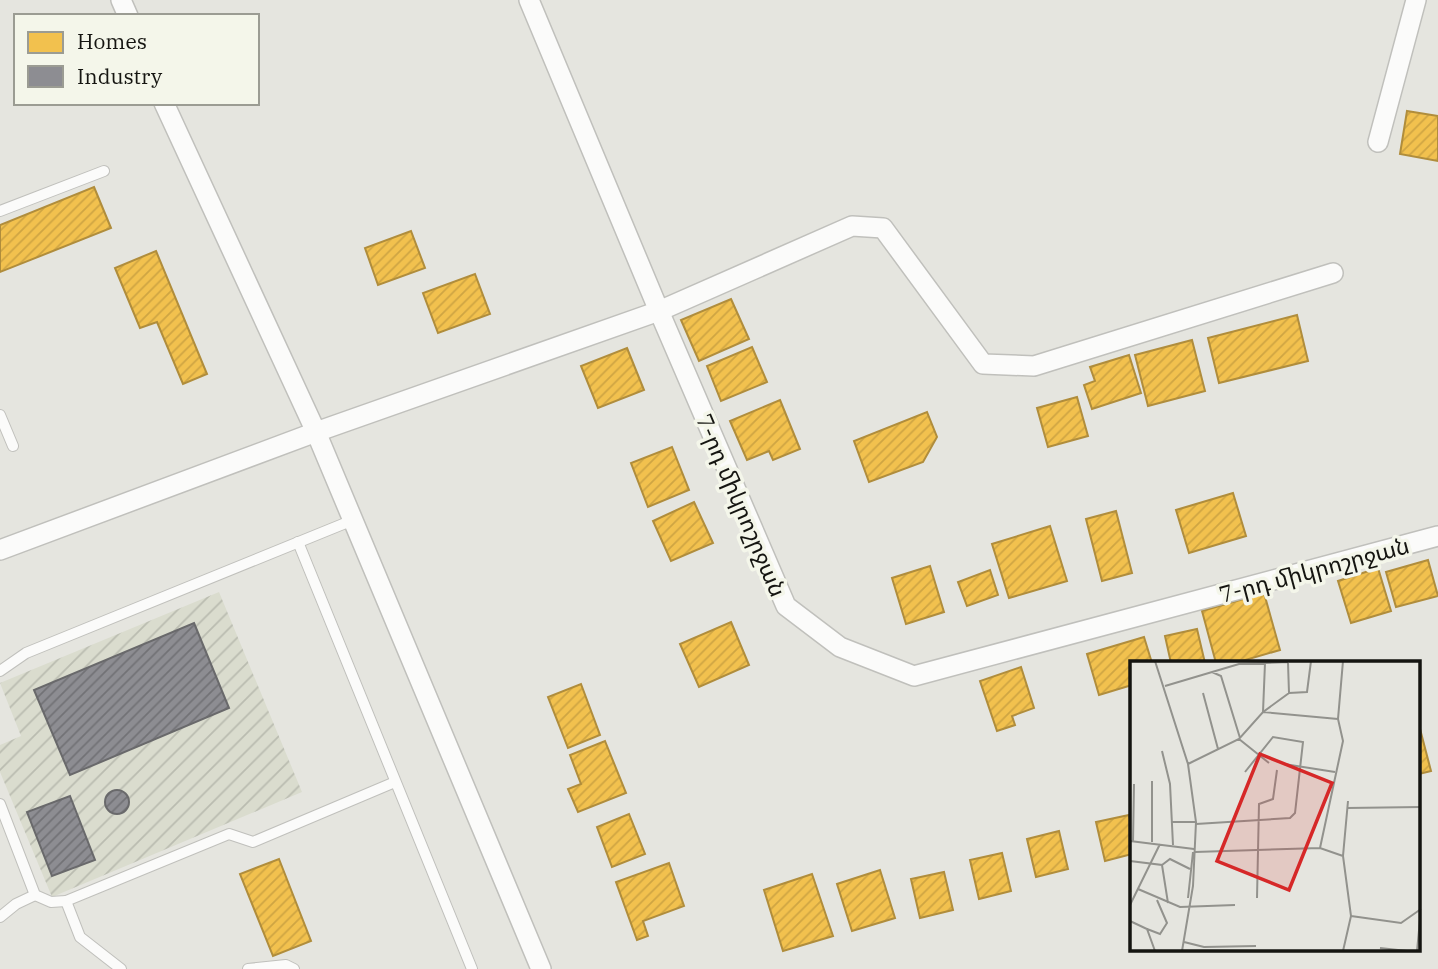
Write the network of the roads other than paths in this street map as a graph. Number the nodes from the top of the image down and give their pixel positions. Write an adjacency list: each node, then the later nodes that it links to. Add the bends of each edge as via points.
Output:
1 (529, 0): 8 (street, 7-րդ միկրոշրջան)
2 (1416, 0): 4 (street)
3 (165, 105): 10 (street)
4 (1378, 142)
5 (104, 171): 6 (lane)
6 (0, 211)
7 (1333, 273): 8 (street, via 1034,366 983,364 883,228 852,226)
8 (659, 312): 10 (street); 13 (street, 7-րդ միկրոշրջան, via 786,606 840,647 914,676)
9 (0, 415): 11 (lane)
10 (316, 432): 12 (street); 15 (street)
11 (13, 446)
12 (352, 520): 14 (lane); 26 (street)
13 (1438, 536)
14 (298, 542): 16 (lane, via 26,653); 17 (lane)
15 (0, 550)
16 (0, 671)
17 (395, 782): 20 (lane, via 253,842 229,834); 25 (lane)
18 (0, 804): 19 (lane)
19 (35, 895): 20 (lane, via 51,902); 21 (lane)
20 (66, 901): 22 (lane, via 80,937)
21 (0, 917)
22 (121, 969)
23 (248, 969): 24 (lane, via 286,965)
24 (294, 969)
25 (472, 969)
26 (541, 969)

